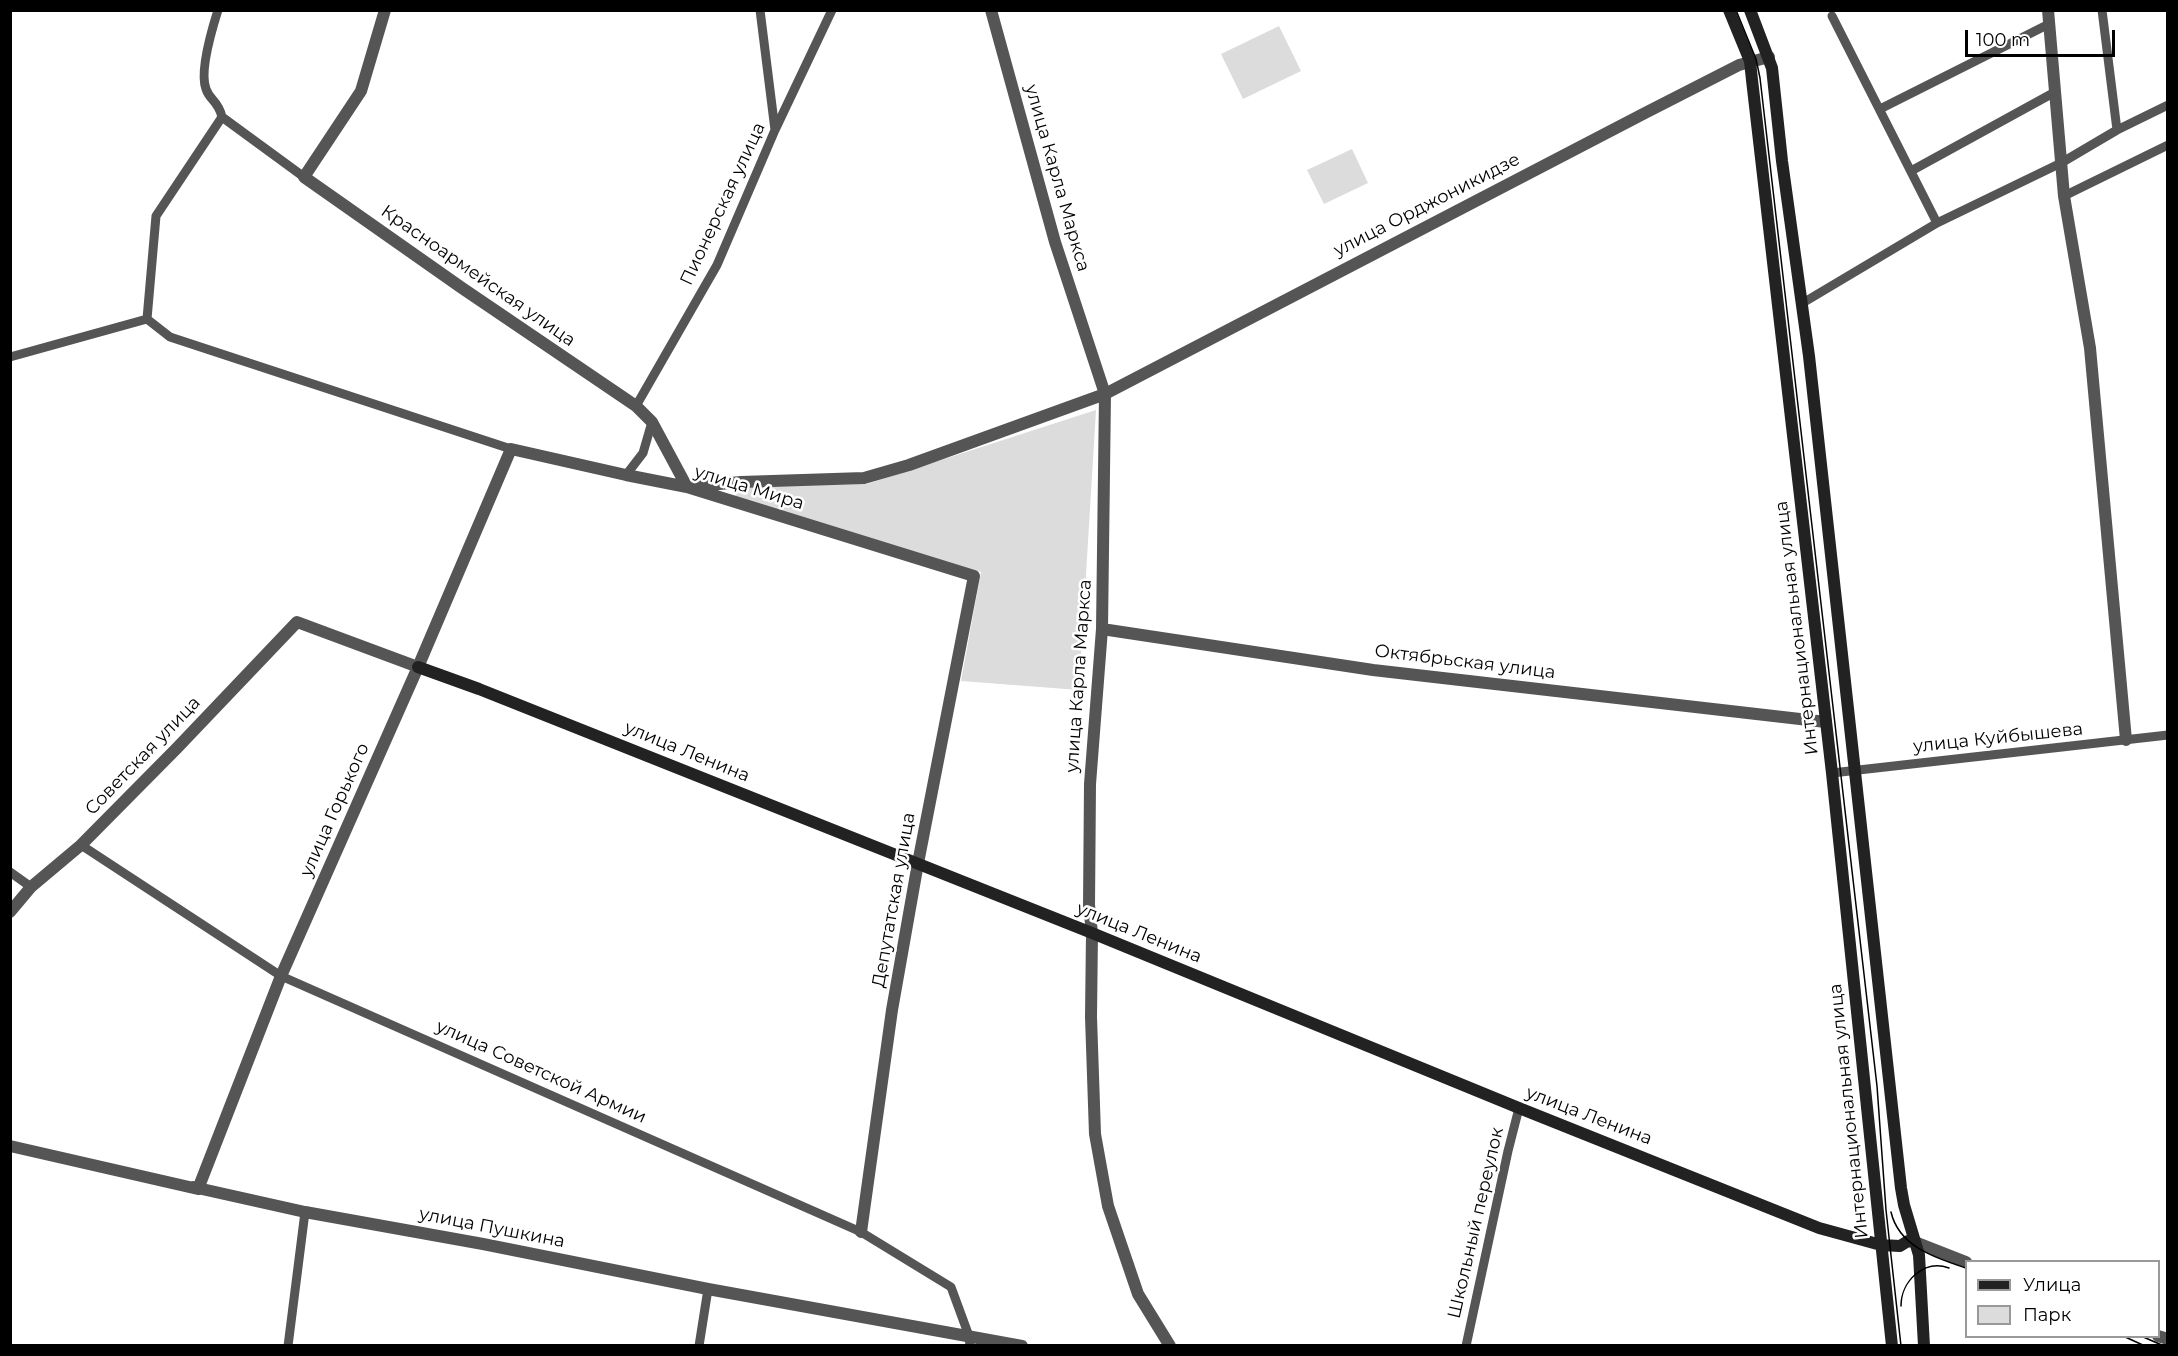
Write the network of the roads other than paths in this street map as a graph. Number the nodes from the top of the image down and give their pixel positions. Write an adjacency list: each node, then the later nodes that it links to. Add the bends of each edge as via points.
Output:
1 (218, 10): 17 (street, via 203,77 206,91 219,106)
2 (385, 10): 23 (street, via 361,91)
3 (760, 10): 18 (street)
4 (832, 10): 18 (street, Пионерская улица)
5 (991, 10): 29 (street, улица Карла Маркса, via 1052,231)
6 (1729, 10): 13 (main road, Интернациональная улица)
7 (1750, 10): 12 (main road)
8 (2048, 10): 11 (street)
9 (2102, 10): 19 (street)
10 (1832, 16): 16 (street)
11 (2049, 24): 14 (street); 16 (street)
12 (1769, 57): 13 (street, улица Орджоникидзе); 26 (main road)
13 (1750, 61): 29 (street, улица Орджоникидзе); 39 (main road, Интернациональная улица)
14 (2055, 92): 21 (street); 22 (street)
15 (2168, 105): 19 (street)
16 (1880, 109): 22 (street)
17 (222, 117): 23 (street, Красноармейская улица); 27 (street, via 156,216)
18 (775, 130): 30 (street, Пионерская улица, via 717,265)
19 (2117, 130): 21 (street)
20 (2168, 145): 24 (street)
21 (2061, 163): 24 (street); 25 (street)
22 (1911, 171): 25 (street)
23 (304, 177): 30 (street, Красноармейская улица)
24 (2064, 196): 41 (street, via 2090,348)
25 (1937, 223): 26 (street)
26 (1801, 304): 42 (main road)
27 (147, 319): 28 (street); 32 (street, via 170,337)
28 (10, 357)
29 (1105, 394): 34 (street, улица Орджоникидзе, via 864,478); 37 (street, улица Карла Маркса)
30 (636, 406): 31 (street, Красноармейская улица)
31 (652, 422): 33 (street, via 643,453); 34 (street, Красноармейская улица)
32 (511, 448): 33 (street, улица Мира); 38 (street, улица Горького)
33 (626, 475): 34 (street, улица Мира)
34 (687, 487): 35 (street, улица Мира)
35 (974, 576): 45 (street, Депутатская улица)
36 (297, 622): 38 (street, улица Ленина); 44 (street, Советская улица)
37 (1102, 629): 39 (street, Октябрьская улица, via 1373,670); 49 (street, улица Карла Маркса, via 1090,784)
38 (418, 667): 45 (main road, улица Ленина); 50 (street, улица Горького)
39 (1826, 722): 43 (main road, Интернациональная улица)
40 (2168, 735): 41 (street, улица Куйбышева)
41 (2126, 740): 42 (street, улица Куйбышева)
42 (1854, 771): 43 (street, улица Куйбышева); 56 (main road, via 1901,1188)
43 (1832, 773): 57 (main road, Интернациональная улица)
44 (81, 845): 47 (street, Советская улица); 50 (street, улица Советской Армии)
45 (918, 863): 49 (main road, улица Ленина); 55 (street, Депутатская улица)
46 (10, 872): 47 (street)
47 (31, 887): 48 (street, Советская улица)
48 (10, 912)
49 (1092, 933): 51 (main road, улица Ленина); 64 (street, улица Карла Маркса, via 1095,1134 1108,1206 1138,1294)
50 (281, 976): 53 (street, улица Горького); 55 (street, улица Советской Армии)
51 (1519, 1108): 57 (main road, улица Ленина, via 1819,1228); 65 (street, Школьный переулок)
52 (10, 1146): 53 (street, улица Пушкина)
53 (198, 1189): 54 (street, улица Пушкина)
54 (305, 1212): 59 (street, улица Пушкина); 61 (street)
55 (861, 1232): 60 (street, улица Советской Армии, via 951,1287)
56 (1915, 1242): 57 (main road, улица Ленина, via 1895,1247); 58 (street, улица Ленина); 67 (main road)
57 (1881, 1245): 66 (main road, Интернациональная улица)
58 (1965, 1262)
59 (708, 1289): 60 (street, улица Пушкина); 62 (street); 63 (street)
60 (970, 1341): 63 (street, улица Пушкина)
61 (288, 1346)
62 (699, 1346)
63 (1021, 1346)
64 (1170, 1346)
65 (1466, 1346)
66 (1892, 1346)
67 (1924, 1346)

